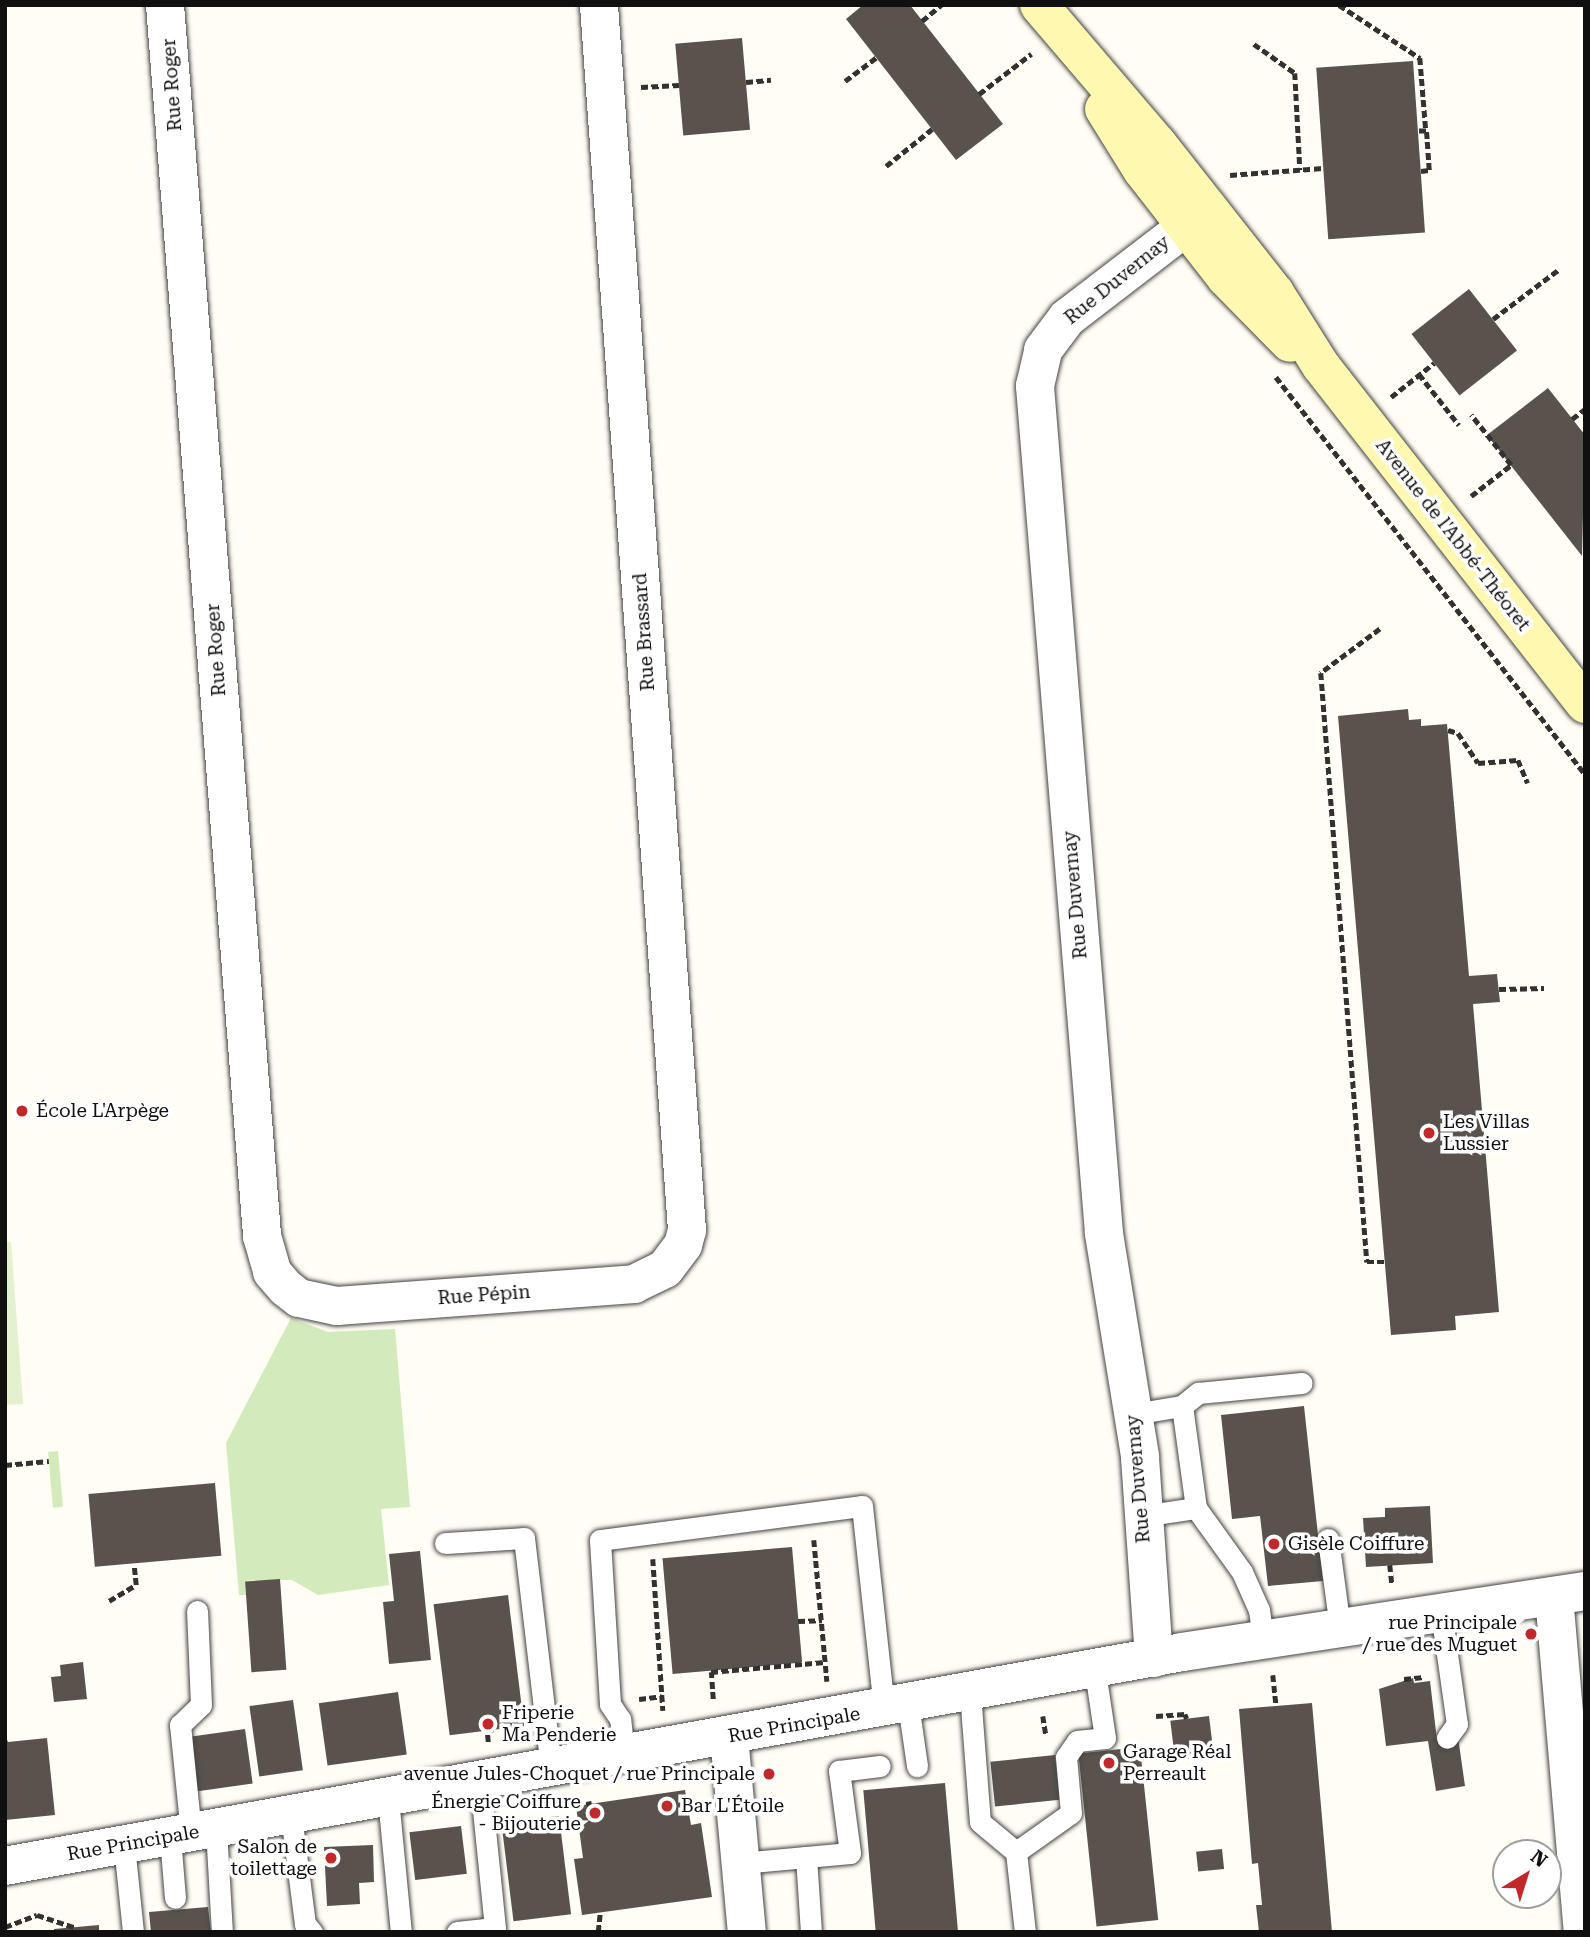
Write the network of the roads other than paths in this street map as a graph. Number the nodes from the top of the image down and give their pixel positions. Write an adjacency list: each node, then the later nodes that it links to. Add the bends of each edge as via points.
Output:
1 (165, 5): 7 (street, Rue Roger, via 262,1236 272,1272)
2 (599, 5): 6 (street, Rue Brassard, via 686,1213 683,1245)
3 (1039, 5): 4 (main road, Avenue de l'Abbé-Théoret, via 1079,57 1120,137)
4 (1206, 204): 5 (main road, Avenue de l'Abbé-Théoret, via 1243,297 1321,366); 10 (street, Rue Duvernay, via 1067,318 1043,350 1035,386 1104,1233)
5 (1585, 704)
6 (676, 1256): 7 (street, Rue Pépin, via 652,1278 634,1284 337,1306 308,1301)
7 (286, 1288)
8 (1302, 1383): 9 (lane, via 1198,1393)
9 (1182, 1406): 10 (lane); 11 (lane)
10 (1133, 1414): 12 (street, Rue Duvernay)
11 (1196, 1508): 12 (lane); 19 (lane, via 1242,1572 1259,1610)
12 (1142, 1516): 20 (street, Rue Duvernay)
13 (1328, 1539): 18 (lane)
14 (444, 1543): 29 (lane, via 524,1538)
15 (1569, 1594): 17 (street, Rue Principale); 49 (street)
16 (197, 1611): 33 (lane, via 201,1705 180,1725)
17 (1441, 1612): 18 (street, Rue Principale); 25 (lane, via 1457,1724)
18 (1340, 1628): 19 (street, Rue Principale)
19 (1268, 1653): 20 (street, Rue Principale)
20 (1154, 1658): 21 (street, Rue Principale)
21 (1095, 1671): 22 (street, Rue Principale); 35 (lane, via 1105,1738 1077,1741 1066,1757 1071,1813)
22 (970, 1693): 23 (street, Rue Principale); 35 (lane, via 980,1822)
23 (896, 1707): 24 (street, Rue Principale); 26 (lane, via 862,1506 600,1540 610,1704 620,1719); 28 (lane)
24 (722, 1720): 26 (street, Rue Principale); 37 (street)
25 (1447, 1738)
26 (624, 1755): 29 (street, Rue Principale)
27 (880, 1766): 36 (lane, via 839,1771 850,1853)
28 (917, 1766)
29 (551, 1768): 30 (street, Rue Principale)
30 (480, 1781): 31 (street, Rue Principale); 40 (lane)
31 (388, 1798): 32 (street, Rue Principale); 44 (lane)
32 (290, 1815): 33 (street, Rue Principale); 43 (lane, via 305,1924)
33 (192, 1833): 34 (street, Rue Principale); 39 (lane); 42 (lane)
34 (124, 1845): 38 (street, Rue Principale); 41 (lane)
35 (1016, 1852): 48 (lane)
36 (806, 1857): 37 (lane); 47 (lane)
37 (741, 1863): 46 (street)
38 (5, 1866)
39 (174, 1898)
40 (498, 1930): 45 (lane)
41 (133, 1932)
42 (222, 1932)
43 (312, 1932)
44 (401, 1932)
45 (457, 1932)
46 (747, 1932)
47 (811, 1932)
48 (1026, 1932)
49 (1583, 1932)

